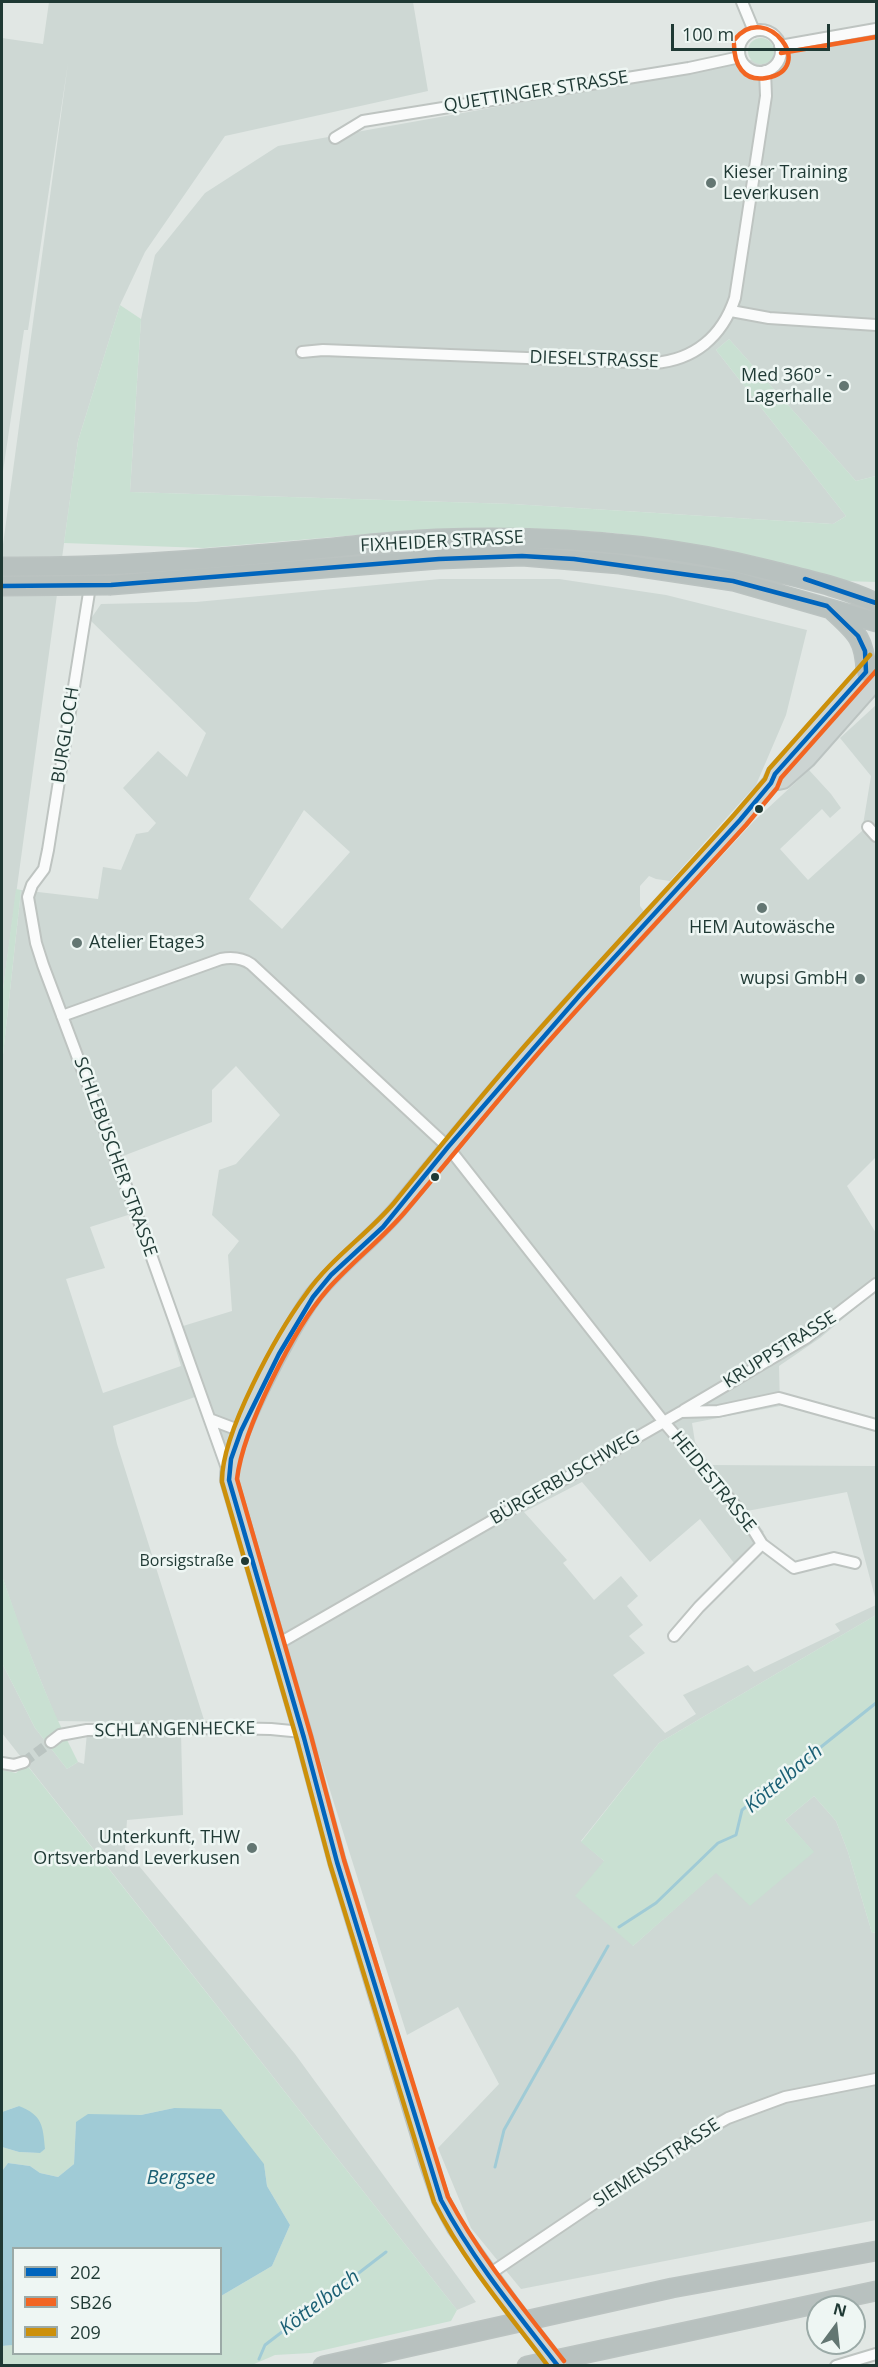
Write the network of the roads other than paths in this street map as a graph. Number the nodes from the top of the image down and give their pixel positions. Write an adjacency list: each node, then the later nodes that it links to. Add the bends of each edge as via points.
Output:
1 (742, 2): 3 (street)
2 (876, 29): 4 (street)
3 (754, 31): 4 (street, via 774,35); 5 (street, via 744,38)
4 (780, 46): 6 (street, via 778,62)
5 (740, 57): 6 (street, via 753,70); 7 (street, QUETTINGER STRASSE, via 363,121)
6 (765, 71): 8 (street, DIESELSTRASSE, via 766,96)
7 (335, 138)
8 (730, 311): 9 (street, via 769,318); 10 (street, DIESELSTRASSE, via 705,345 668,362)
9 (876, 325)
10 (302, 352)
11 (2, 567): 14 (highway, FIXHEIDER STRASSE, via 129,566 434,539 528,538 611,543 746,564)
12 (92, 574): 20 (street, BURGLOCH, via 48,850 44,869)
13 (2, 586): 15 (highway, FIXHEIDER STRASSE, bridge, via 111,585 522,556 574,559 733,581)
14 (872, 600)
15 (827, 606): 16 (highway, FIXHEIDER STRASSE); 17 (highway, via 858,636)
16 (876, 622)
17 (871, 676): 22 (main road, via 775,774 740,820)
18 (868, 827): 19 (street)
19 (876, 836)
20 (29, 892): 21 (street, SCHLEBUSCHER STRASSE, via 36,943)
21 (62, 1016): 22 (street, HEIDESTRASSE, via 221,959 243,960); 25 (street, SCHLEBUSCHER STRASSE)
22 (448, 1147): 26 (street, HEIDESTRASSE); 28 (main road, via 382,1227 313,1297)
23 (876, 1284): 24 (street, KRUPPSTRASSE, via 806,1338)
24 (681, 1412): 26 (street, BÜRGERBUSCHWEG); 27 (street, BÜRGERBUSCHWEG, via 718,1411 778,1398)
25 (212, 1420): 28 (street); 29 (street, SCHLEBUSCHER STRASSE)
26 (663, 1421): 30 (street, HEIDESTRASSE, via 746,1518); 33 (street, BÜRGERBUSCHWEG)
27 (876, 1425)
28 (241, 1431): 29 (main road)
29 (228, 1471): 33 (main road, SCHLEBUSCHER STRASSE)
30 (762, 1544): 31 (street, HEIDESTRASSE, via 794,1568 834,1558); 32 (street, HEIDESTRASSE)
31 (855, 1563)
32 (675, 1636)
33 (276, 1645): 34 (main road, SCHLEBUSCHER STRASSE)
34 (302, 1732): 35 (street, SCHLANGENHECKE, via 222,1728 87,1730 60,1735); 40 (main road, SCHLEBUSCHER STRASSE, via 428,2162 456,2228)
35 (51, 1742)
36 (24, 1762): 37 (street)
37 (2, 1763)
38 (876, 2079): 40 (street, SIEMENSSTRASSE, via 785,2097 728,2118 682,2144)
39 (876, 2251): 43 (highway, via 672,2288)
40 (488, 2275): 45 (main road, SCHLEBUSCHER STRASSE, bridge)
41 (876, 2291): 44 (highway)
42 (876, 2354): 46 (street)
43 (323, 2366)
44 (526, 2366)
45 (558, 2366)
46 (836, 2366)

